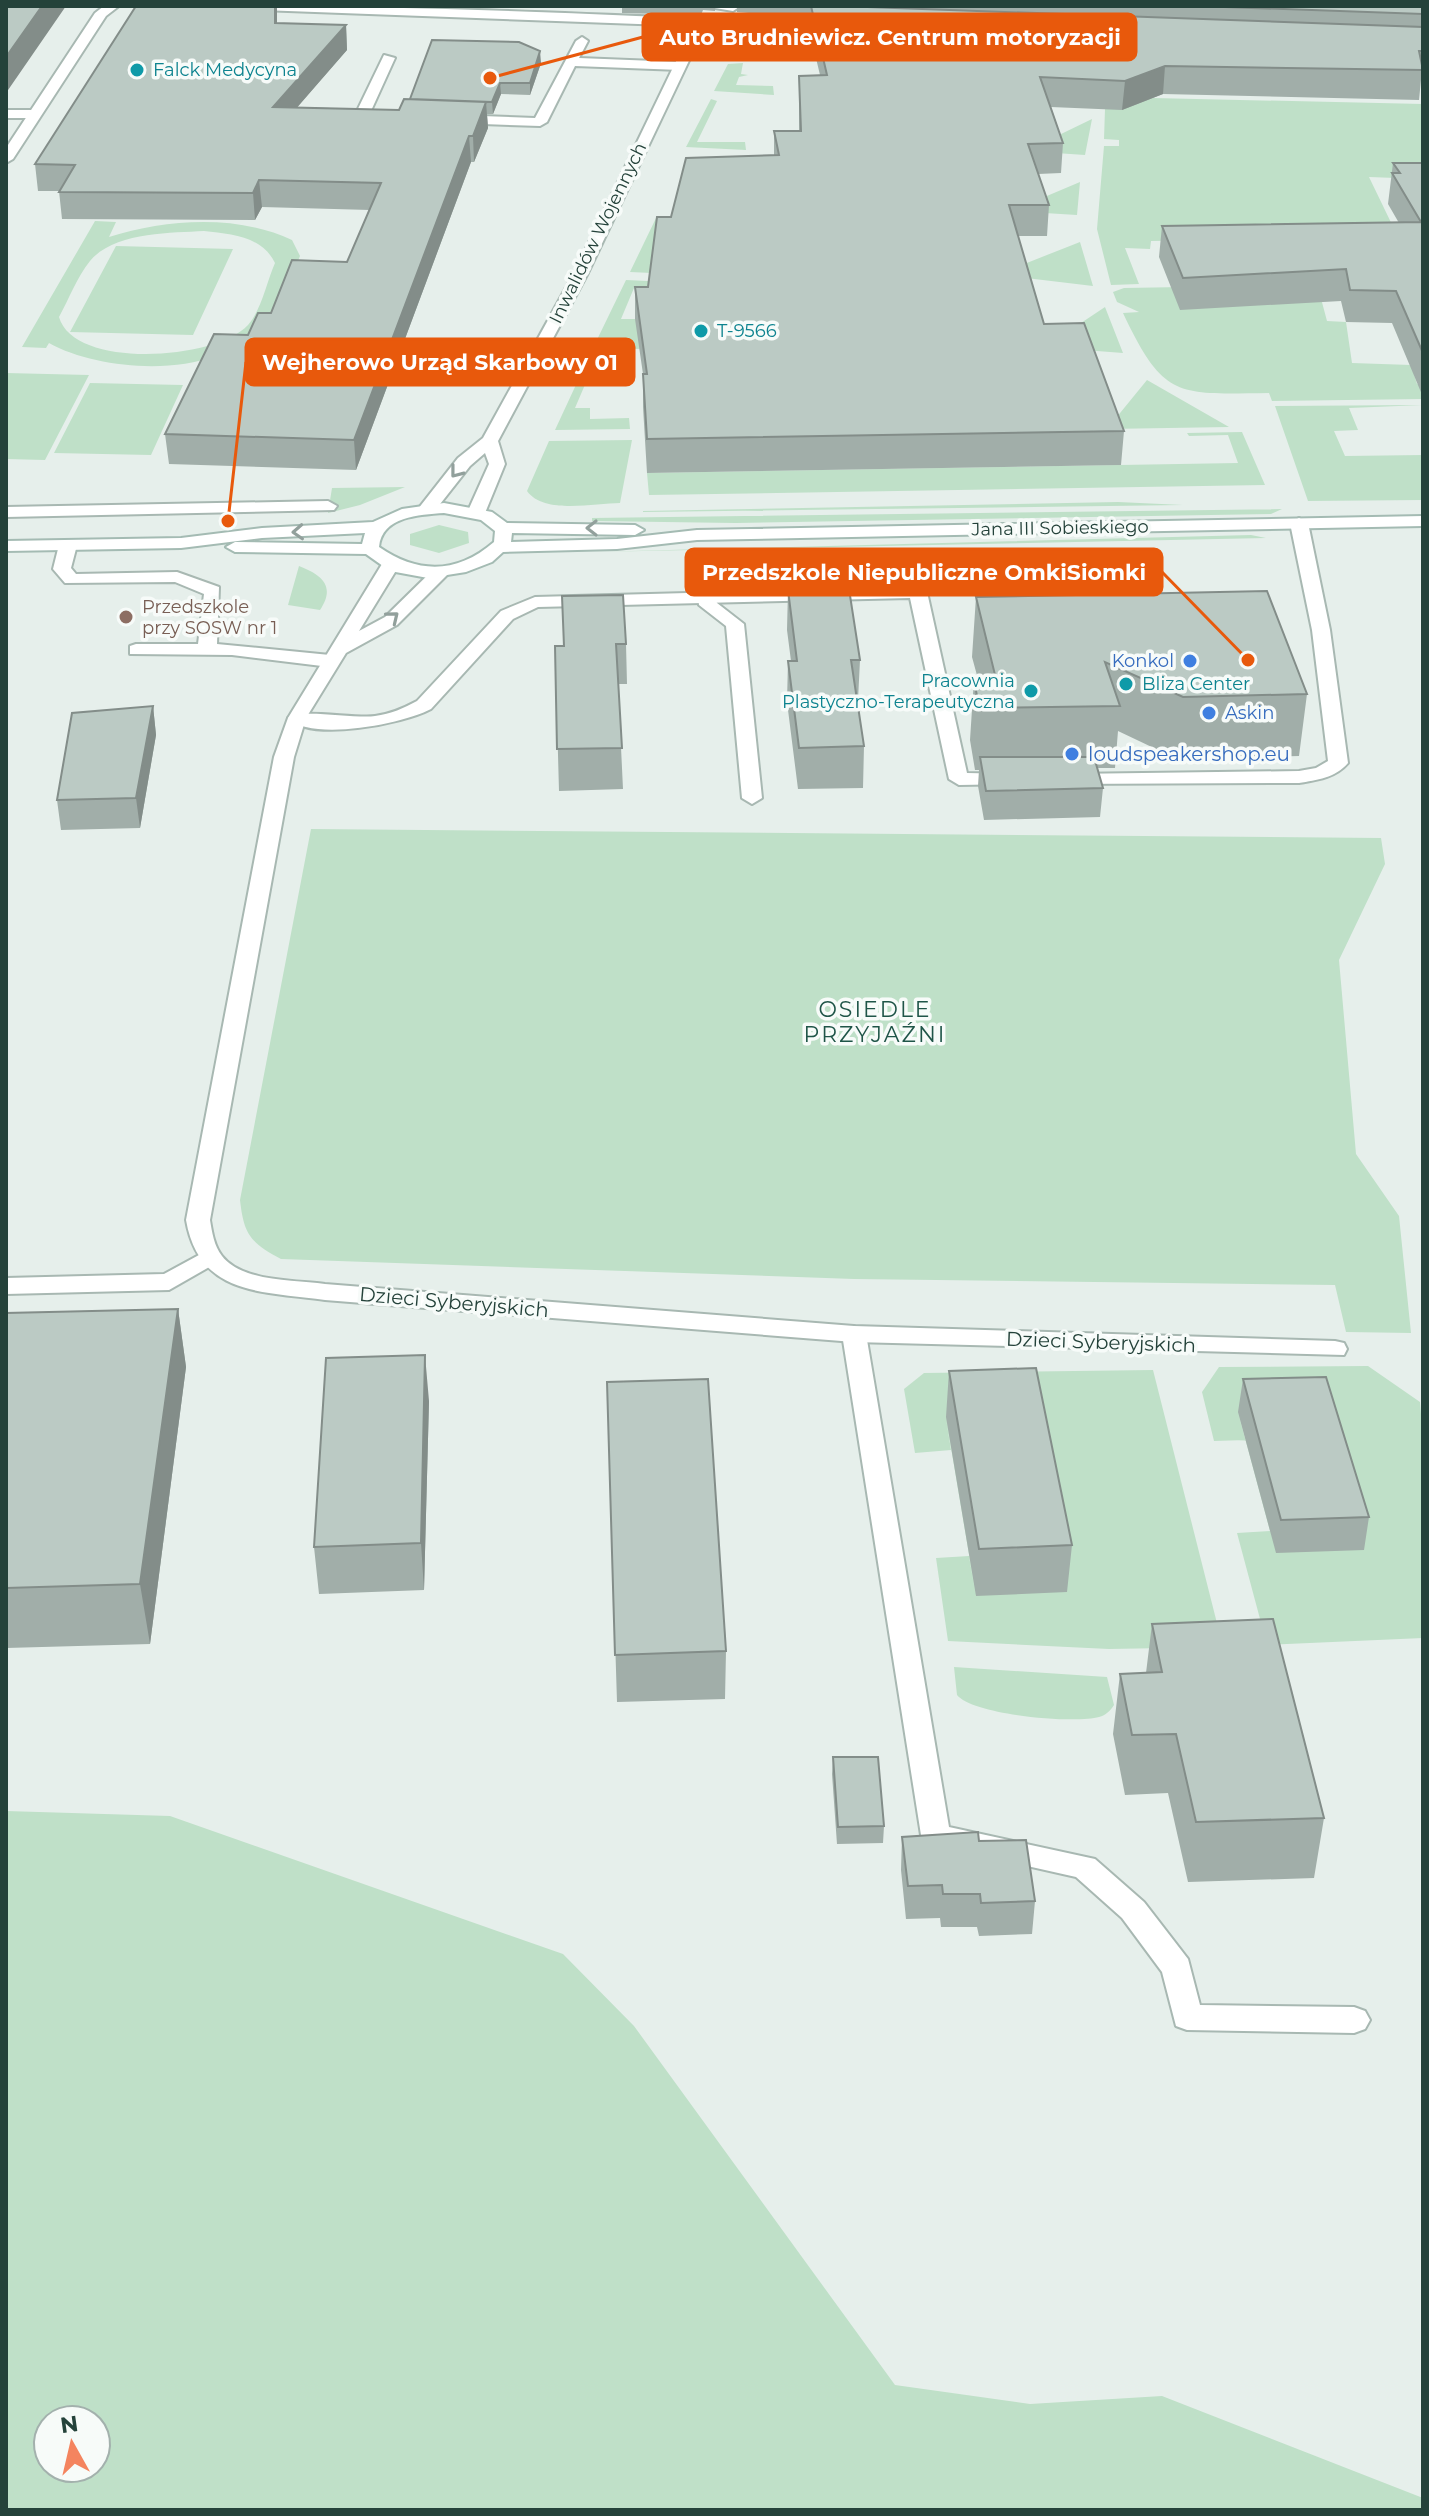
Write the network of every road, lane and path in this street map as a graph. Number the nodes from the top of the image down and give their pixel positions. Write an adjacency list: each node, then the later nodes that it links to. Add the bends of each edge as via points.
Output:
1 (113, 6): 16 (street, via 101,13)
2 (261, 6): 5 (street)
3 (709, 6): 4 (street)
4 (734, 6): 7 (street)
5 (547, 12): 6 (street)
6 (701, 22): 7 (street); 12 (street, Inwalidów Wojennych)
7 (721, 23): 8 (street, via 845,24)
8 (859, 29)
9 (582, 41): 11 (street)
10 (389, 58): 13 (street, via 364,111)
11 (571, 62): 12 (street); 14 (street, via 543,116)
12 (680, 66): 18 (street, Inwalidów Wojennych, via 581,273)
13 (401, 112)
14 (438, 113)
15 (6, 114): 16 (street)
16 (34, 114): 17 (street)
17 (6, 159)
18 (490, 441): 20 (street, Inwalidów Wojennych, one-way to 20, via 464,462); 22 (street, Inwalidów Wojennych, via 497,464)
19 (328, 506): 21 (street)
20 (427, 509): 22 (street); 25 (street)
21 (6, 512)
22 (476, 513): 26 (street)
23 (1423, 521): 24 (street, Jana III Sobieskiego)
24 (1299, 523): 27 (street, Jana III Sobieskiego); 35 (street, via 1321,630 1338,763 1322,773 1299,777 959,779 918,592)
25 (376, 527): 28 (street, one-way to 28); 32 (street)
26 (503, 528): 27 (street, Jana III Sobieskiego, one-way to 26, via 617,528); 31 (street)
27 (697, 535): 31 (street, Jana III Sobieskiego, via 617,544)
28 (181, 543): 29 (street); 32 (street, via 262,550)
29 (68, 545): 30 (street); 36 (street, via 62,569 71,579 177,577 213,591)
30 (6, 546)
31 (504, 547): 34 (street, via 469,567)
32 (370, 549): 33 (street)
33 (391, 564): 34 (street); 38 (street)
34 (442, 571): 38 (street, one-way to 34, via 391,621)
35 (707, 597): 39 (street, via 524,604 408,715 358,724); 40 (street, via 708,605 735,624)
36 (207, 648): 37 (street); 38 (street)
37 (136, 650)
38 (333, 656): 39 (street)
39 (297, 718): 41 (street, via 284,757 198,1220)
40 (752, 798)
41 (210, 1257): 42 (street, via 169,1282); 43 (street, Dzieci Syberyjskich, via 218,1267 239,1275 325,1292)
42 (6, 1286)
43 (854, 1334): 44 (street, Dzieci Syberyjskich); 45 (street, via 936,1835 1085,1867 1133,1910 1177,1968 1187,2017)
44 (1335, 1349)
45 (1354, 2020)

